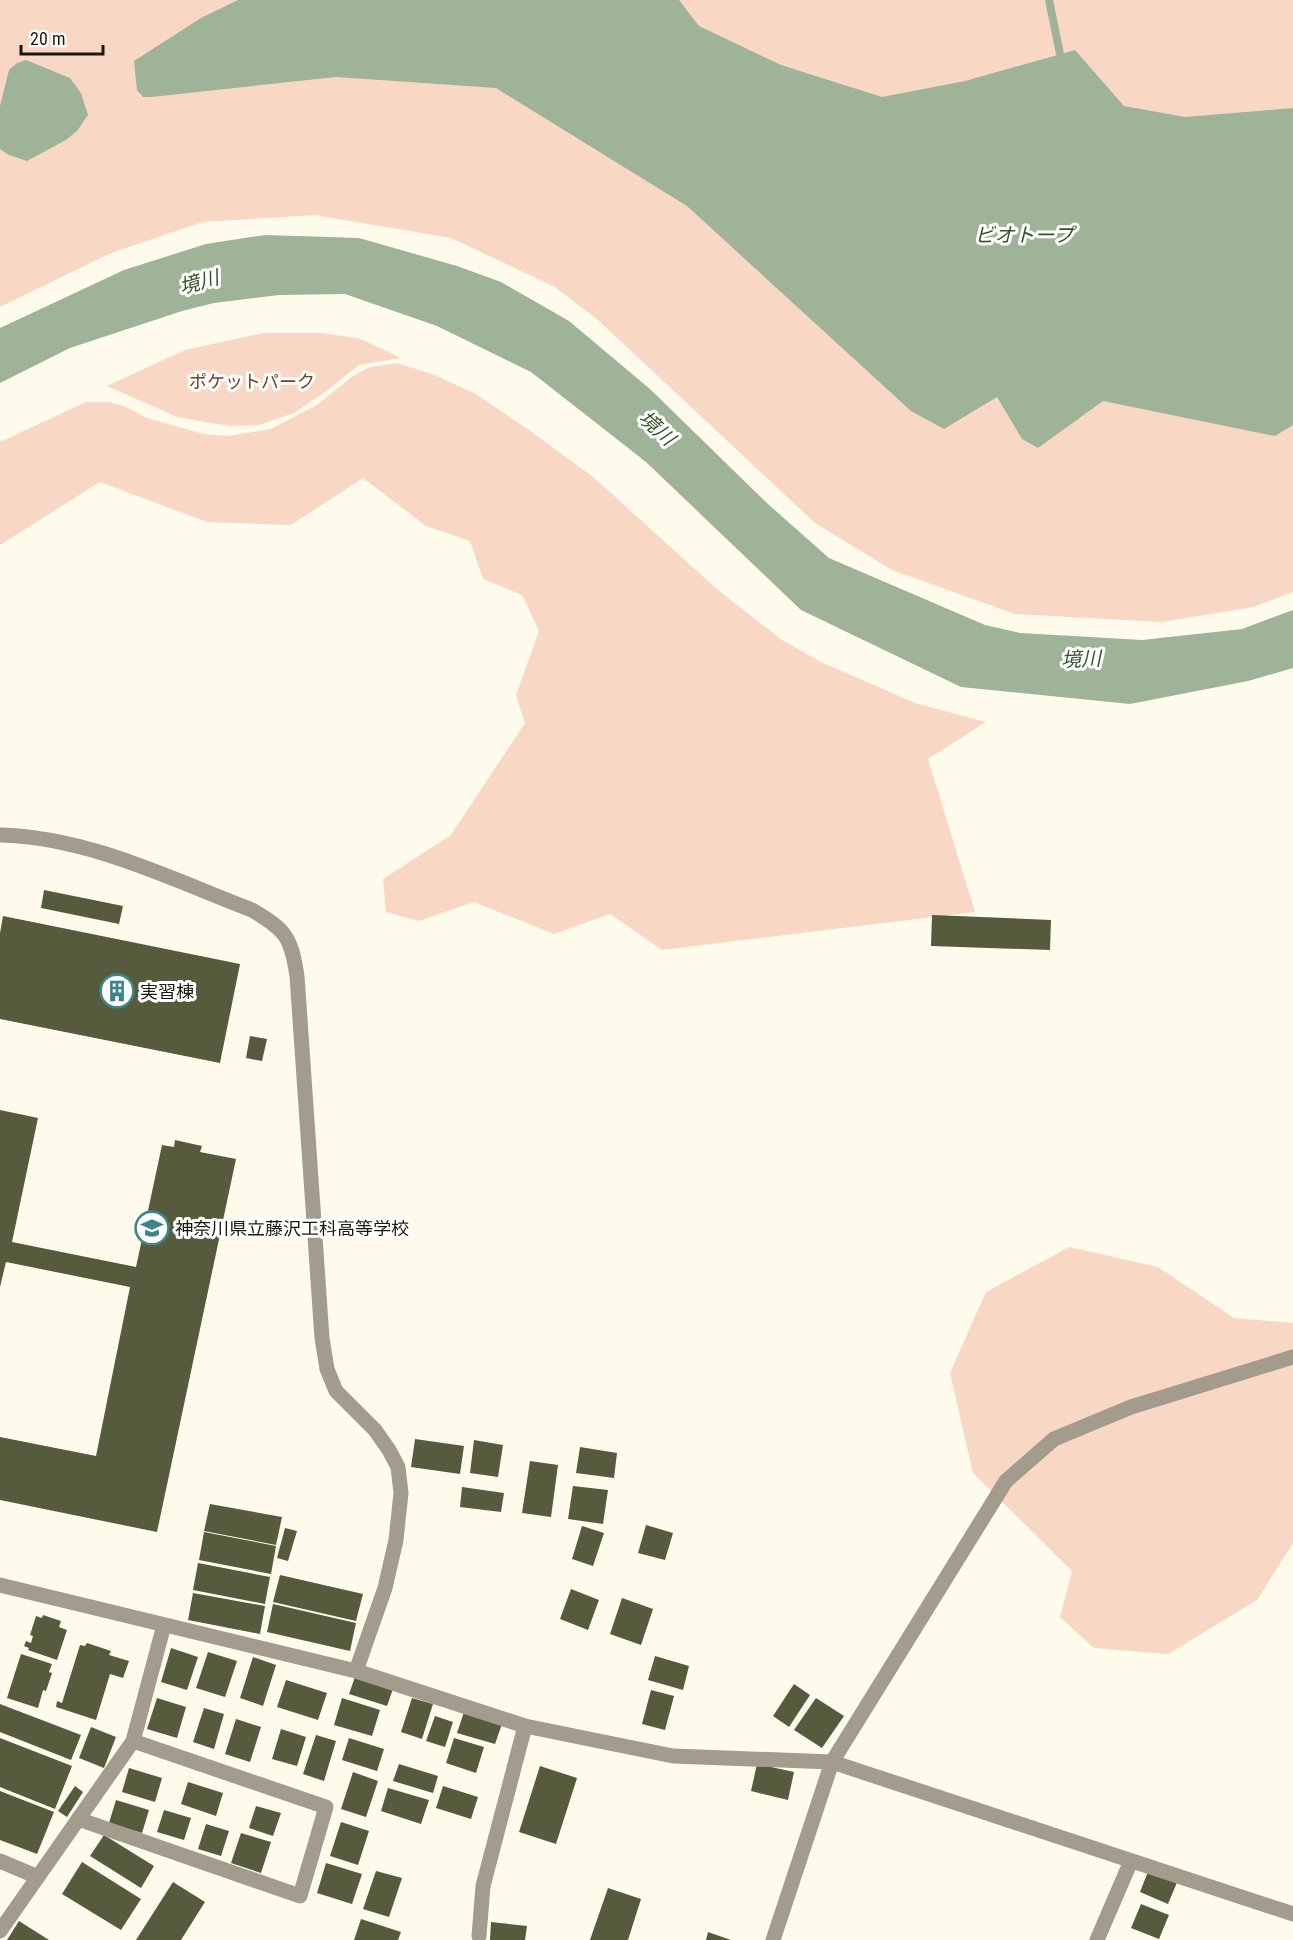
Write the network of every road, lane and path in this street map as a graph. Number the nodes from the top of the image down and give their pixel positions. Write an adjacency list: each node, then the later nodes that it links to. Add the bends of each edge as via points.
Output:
1 (0, 835): 5 (street, via 86,847 252,910 287,936 297,976 327,1369 336,1391 389,1450 398,1467 401,1493 385,1588)
2 (1293, 1357): 8 (street, via 1131,1407 1054,1439 1006,1481)
3 (0, 1585): 4 (street)
4 (164, 1625): 5 (street); 7 (street)
5 (356, 1671): 6 (street)
6 (525, 1726): 8 (street, via 673,1756); 15 (street, via 483,1886)
7 (133, 1741): 9 (street); 9 (street, via 326,1807 300,1896)
8 (832, 1762): 11 (street); 16 (street)
9 (78, 1819): 12 (street)
10 (0, 1861): 12 (street)
11 (1131, 1861): 13 (street); 17 (street)
12 (38, 1877): 14 (street)
13 (1293, 1914)
14 (0, 1931)
15 (479, 1935)
16 (773, 1940)
17 (1097, 1940)

